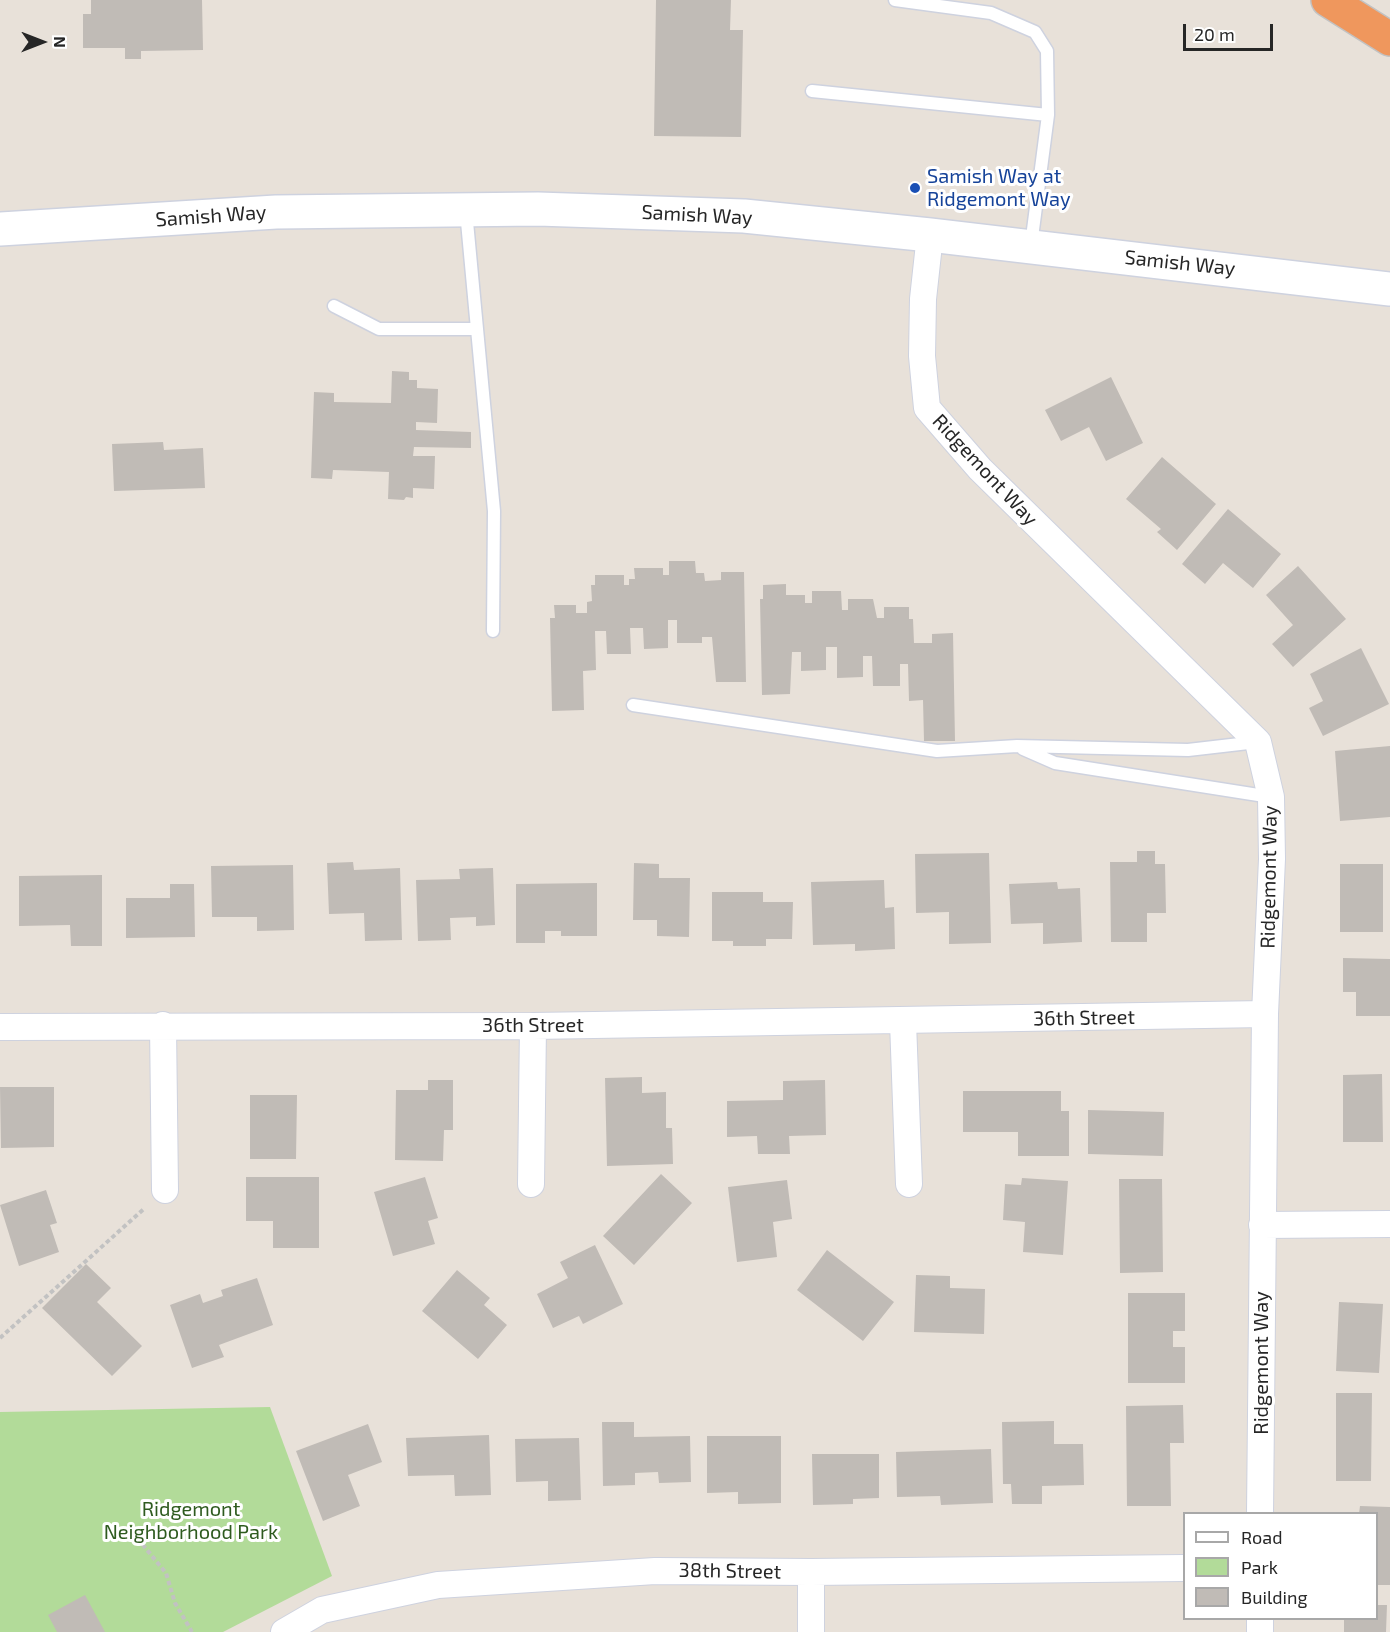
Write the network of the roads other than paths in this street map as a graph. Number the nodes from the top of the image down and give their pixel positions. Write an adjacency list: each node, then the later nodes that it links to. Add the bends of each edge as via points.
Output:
1 (895, 0): 5 (lane, via 991,14 1035,32 1047,51)
2 (1328, 0): 3 (highway)
3 (1390, 39)
4 (812, 91): 5 (lane)
5 (1048, 115): 9 (lane)
6 (466, 210): 7 (main road, Samish Way, via 276,212); 8 (main road, Samish Way, via 744,216); 12 (lane)
7 (0, 229)
8 (930, 235): 9 (main road, Samish Way); 15 (street, Ridgemont Way, via 922,356 927,408 980,469)
9 (1031, 246): 10 (main road, Samish Way)
10 (1390, 289)
11 (334, 306): 12 (lane, via 379,329)
12 (477, 329): 13 (lane, via 494,512)
13 (493, 631)
14 (633, 705): 16 (lane, via 937,751)
15 (1258, 742): 16 (lane, via 1188,750); 17 (street, Ridgemont Way)
16 (1017, 747): 17 (lane, via 1055,763)
17 (1271, 796): 18 (street, Ridgemont Way)
18 (1265, 1014): 19 (street, 36th Street); 27 (street, Ridgemont Way)
19 (903, 1022): 21 (street, 36th Street); 24 (street)
20 (163, 1025): 21 (street, 36th Street); 22 (street, 36th Street); 25 (street)
21 (533, 1026): 23 (street)
22 (0, 1027)
23 (531, 1184)
24 (909, 1184)
25 (165, 1190)
26 (1390, 1224): 27 (street)
27 (1262, 1225): 28 (street, Ridgemont Way)
28 (1260, 1512)
29 (1183, 1568): 30 (street, 38th Street)
30 (811, 1572): 31 (street, 38th Street, via 654,1571 438,1585 322,1610); 32 (street)
31 (284, 1632)
32 (811, 1632)

